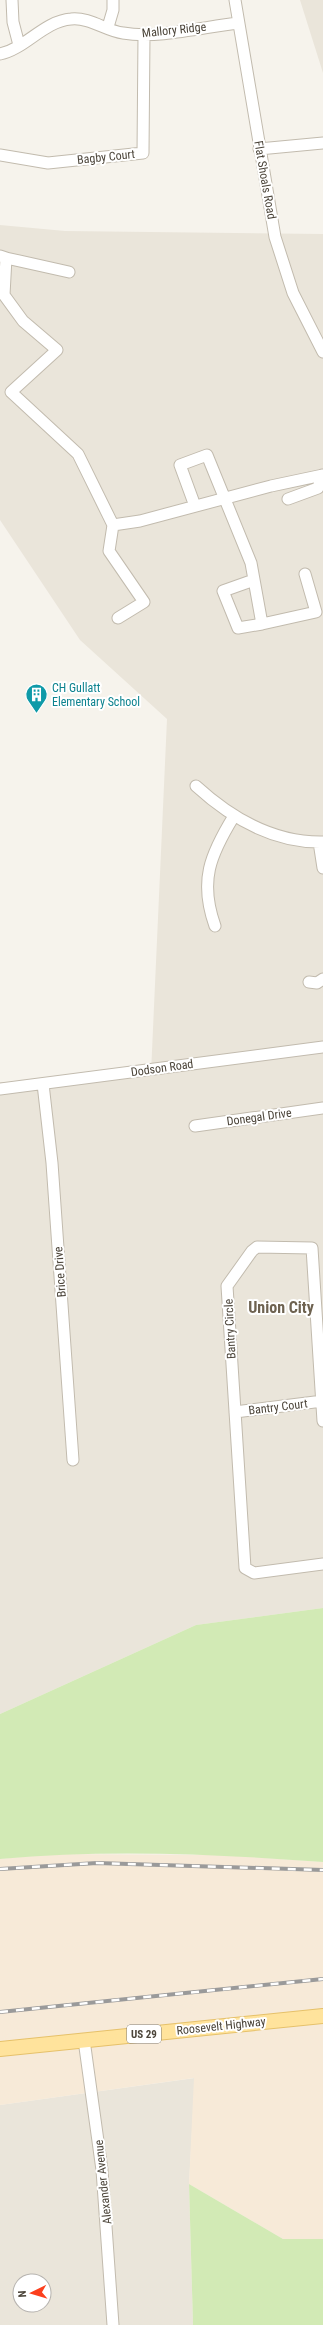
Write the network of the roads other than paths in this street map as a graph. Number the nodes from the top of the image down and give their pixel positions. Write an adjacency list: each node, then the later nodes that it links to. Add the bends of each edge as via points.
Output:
1 (12, 0): 7 (street, via 13,22)
2 (113, 0): 5 (street)
3 (235, 0): 4 (street, Flat Shoals Road)
4 (238, 23): 6 (street, Mallory Ridge); 10 (street, Flat Shoals Road)
5 (108, 27): 6 (street, Mallory Ridge, via 122,33); 7 (street, Mallory Ridge, via 99,23 71,19 57,23)
6 (144, 35): 11 (street, Bagby Court, via 143,153 48,163)
7 (19, 45): 8 (street, Mallory Ridge)
8 (0, 54)
9 (323, 143): 10 (street)
10 (260, 149): 14 (street, Flat Shoals Road, via 275,237 283,267 293,293)
11 (0, 155)
12 (3, 257): 13 (street); 19 (street, via 4,295 23,321 57,350 11,392 78,454)
13 (69, 272)
14 (323, 352)
15 (322, 475): 16 (street); 17 (street, via 318,488)
16 (224, 498): 18 (street); 18 (street, via 206,455 180,465); 21 (street, via 250,563)
17 (288, 499)
18 (195, 506): 19 (street, via 140,522)
19 (113, 525): 22 (street, via 108,551 144,602)
20 (305, 574): 23 (street, via 316,612)
21 (254, 580): 23 (street); 23 (street, via 223,591 238,628)
22 (118, 618)
23 (262, 624)
24 (196, 786): 25 (street, via 214,803)
25 (234, 816): 26 (street, via 278,836); 28 (street, via 216,844 208,870 207,898)
26 (321, 842): 27 (street)
27 (323, 868)
28 (215, 926)
29 (323, 979): 30 (street, via 317,983)
30 (309, 982)
31 (323, 1047): 32 (street, Dodson Road)
32 (43, 1084): 33 (street, Dodson Road); 39 (street, Brice Drive, via 52,1163)
33 (0, 1089)
34 (323, 1108): 35 (street, Donegal Drive)
35 (195, 1126)
36 (322, 1401): 37 (street, Bantry Court); 37 (street, Bantry Circle, via 312,1248 257,1247 227,1286); 38 (street, Bantry Circle)
37 (235, 1412): 40 (street, Bantry Circle, via 245,1568 254,1573)
38 (323, 1421)
39 (73, 1460)
40 (323, 1564)
41 (323, 2016): 42 (main road, Roosevelt Highway / US 29)
42 (84, 2040): 43 (main road, Roosevelt Highway / US 29); 44 (street, Alexander Avenue, via 102,2170)
43 (0, 2049)
44 (113, 2325)

